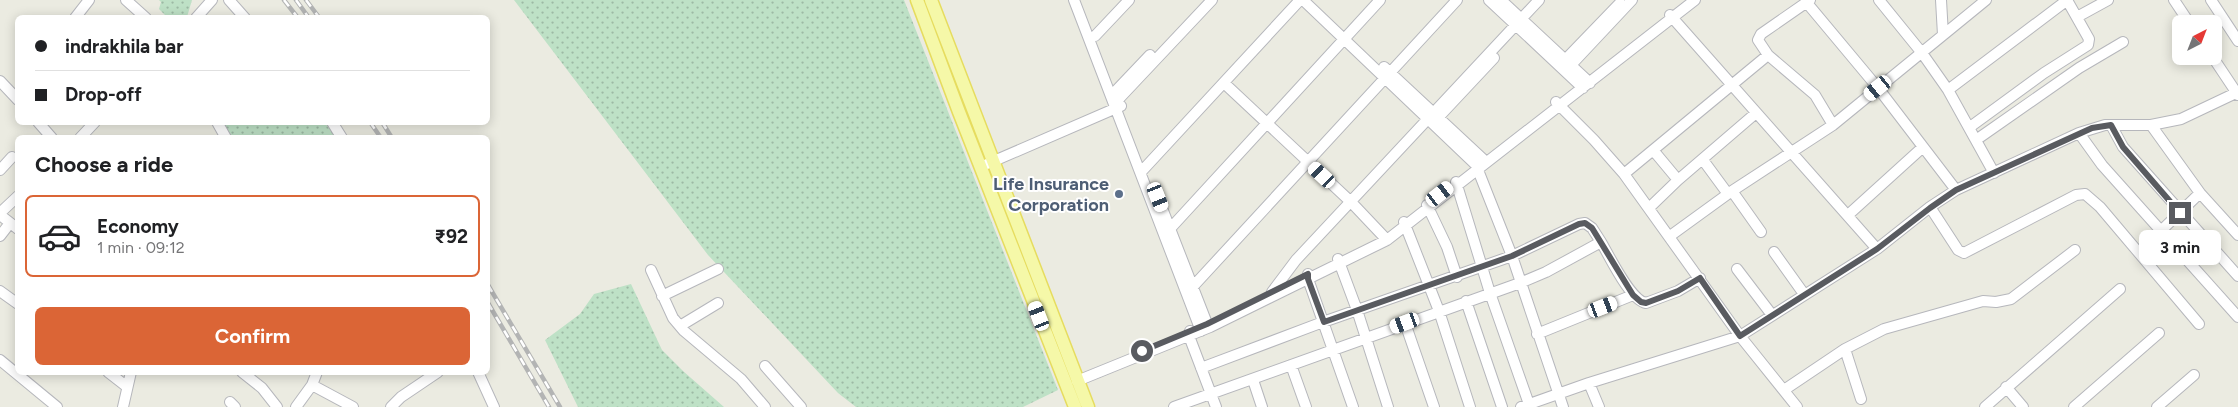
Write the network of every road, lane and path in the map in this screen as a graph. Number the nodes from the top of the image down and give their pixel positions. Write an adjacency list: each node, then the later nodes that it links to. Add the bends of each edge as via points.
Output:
1 (89, 0): 34 (street)
2 (126, 0): 35 (street)
3 (212, 0): 36 (street)
4 (229, 0): 37 (street)
5 (916, 0): 83 (main road)
6 (931, 0): 79 (main road)
7 (1074, 0): 60 (street)
8 (1081, 0): 44 (street)
9 (1129, 0): 44 (street)
10 (1202, 0): 60 (street)
11 (1212, 0): 60 (street)
12 (1301, 0): 42 (street); 53 (street)
13 (1312, 0): 42 (street)
14 (1373, 0): 42 (street)
15 (1380, 0): 42 (street)
16 (1457, 0): 51 (street)
17 (1464, 0): 51 (street)
18 (1489, 0): 41 (street)
19 (1501, 0): 41 (street)
20 (1539, 0): 41 (street)
21 (1547, 0): 41 (street)
22 (1623, 0): 49 (street)
23 (1632, 0): 49 (street)
24 (1686, 0): 39 (street)
25 (1695, 0): 39 (street)
26 (1878, 0): 47 (street)
27 (1941, 0): 43 (street)
28 (1986, 0): 43 (street)
29 (2067, 0): 40 (street); 57 (street)
30 (2108, 0): 40 (street)
31 (2174, 0): 38 (street)
32 (2211, 0): 45 (street)
33 (1809, 1): 48 (street, via 1759,35 1758,40); 56 (street)
34 (77, 15)
35 (143, 15)
36 (199, 15)
37 (242, 15)
38 (2184, 15)
39 (1671, 17): 54 (street); 55 (street)
40 (2076, 17): 70 (street, via 2089,39 2088,45)
41 (1521, 24): 49 (street); 54 (street); 63 (street)
42 (1346, 35): 51 (street); 64 (street)
43 (1943, 35): 47 (street)
44 (1095, 36): 60 (street)
45 (2238, 41)
46 (2124, 42): 74 (street, via 2079,68)
47 (1922, 53): 56 (street); 57 (street)
48 (1768, 54): 55 (street); 67 (street, via 1815,95)
49 (1569, 62): 54 (street)
50 (2218, 65): 58 (street)
51 (1389, 76): 63 (street); 81 (street)
52 (0, 81): 59 (street)
53 (1224, 83): 64 (street); 84 (street)
54 (1585, 83): 61 (street)
55 (1732, 86): 62 (street); 76 (street)
56 (1878, 88): 67 (street); 75 (street)
57 (1948, 90): 70 (street)
58 (2237, 93): 69 (street, via 2181,119)
59 (15, 97)
60 (1116, 101): 79 (street); 84 (street)
61 (1557, 104): 82 (street); 87 (street)
62 (1756, 113): 77 (street); 80 (street)
63 (1433, 118): 82 (street); 94 (street)
64 (1267, 122): 81 (street); 103 (street)
65 (41, 125): 72 (street)
66 (92, 125): 73 (street)
67 (1833, 125): 77 (street)
68 (2111, 125): 69 (street); 71 (street); 98 (street, via 2123,147)
69 (2151, 125): 92 (street)
70 (1970, 127): 74 (street)
71 (2079, 133): 86 (street); 104 (street, via 2102,165)
72 (49, 135)
73 (83, 135)
74 (1976, 140): 86 (street)
75 (1923, 147): 90 (street); 100 (street)
76 (1653, 150): 87 (street); 88 (street)
77 (1792, 152): 91 (street); 100 (street)
78 (12, 157): 85 (street)
79 (994, 160): 83 (street); 167 (main road)
80 (1703, 160): 88 (street); 91 (street)
81 (1308, 162): 94 (street); 128 (street)
82 (1480, 164): 89 (street); 115 (street)
83 (981, 168): 187 (main road)
84 (1144, 169): 103 (street)
85 (0, 170)
86 (1994, 173): 90 (street)
87 (1624, 174): 96 (street)
88 (1678, 180): 96 (street)
89 (1456, 183): 95 (street); 117 (street)
90 (1956, 190): 97 (street)
91 (1730, 192): 105 (street); 108 (street)
92 (2200, 193): 98 (street); 106 (street)
93 (15, 199): 99 (street)
94 (1351, 202): 109 (street); 130 (street, via 1296,260)
95 (1428, 206): 101 (street); 123 (street)
96 (1649, 208): 108 (street)
97 (1930, 208): 111 (street); 114 (street, via 1958,250 1964,253 2076,195 2085,194)
98 (2180, 213): 104 (street); 122 (street)
99 (0, 214): 102 (street)
100 (1848, 214): 111 (street)
101 (1405, 224): 109 (street); 126 (street)
102 (14, 226): 107 (street)
103 (1167, 231): 128 (street)
104 (2160, 231): 114 (street); 141 (street)
105 (1761, 232)
106 (2238, 235)
107 (0, 236)
108 (1670, 236): 124 (street)
109 (1386, 238): 116 (street)
110 (1601, 242): 115 (street, via 1585,223); 125 (street); 133 (street)
111 (1877, 249): 132 (street)
112 (2075, 250): 152 (street, via 2011,299 1983,301 1884,329)
113 (1774, 252): 132 (street)
114 (2139, 252): 144 (street)
115 (1512, 256): 117 (street); 125 (street)
116 (1339, 261): 121 (street); 138 (street)
117 (1483, 267): 123 (street); 131 (street)
118 (718, 269): 134 (street)
119 (1737, 269): 140 (street)
120 (651, 270): 134 (street)
121 (1308, 276): 130 (street); 142 (street); 146 (street)
122 (2238, 276)
123 (1457, 277): 126 (street)
124 (1700, 278): 133 (street, via 1678,291 1646,303); 150 (street)
125 (1520, 283): 131 (street); 149 (street)
126 (1429, 286): 138 (street); 139 (street)
127 (2120, 288): 172 (street)
128 (1190, 290): 146 (street)
129 (0, 291): 136 (street)
130 (1272, 292): 146 (street)
131 (1490, 293): 135 (street); 178 (street)
132 (1804, 294): 140 (street)
133 (1633, 295): 149 (street)
134 (662, 296): 145 (street)
135 (1466, 301): 139 (street); 197 (street)
136 (15, 302)
137 (718, 303): 145 (street)
138 (1357, 310): 142 (street); 151 (street)
139 (1439, 311): 143 (street); 196 (street)
140 (1772, 315): 150 (street)
141 (2238, 317)
142 (1324, 322): 153 (street); 157 (street)
143 (1405, 323): 151 (street); 195 (street)
144 (2200, 324)
145 (680, 326): 185 (street, via 741,380)
146 (1204, 327): 147 (street)
147 (1190, 333): 157 (street); 167 (street)
148 (2159, 333): 203 (street)
149 (1537, 334): 175 (street)
150 (1740, 336): 169 (street); 173 (street)
151 (1365, 338): 153 (street); 194 (street)
152 (1845, 349): 173 (street); 176 (street)
153 (1333, 350): 155 (street); 193 (street)
154 (0, 360): 158 (street)
155 (1291, 365): 168 (street); 192 (street)
156 (765, 366): 186 (street)
157 (1201, 368): 174 (street)
158 (15, 372)
159 (18, 375): 179 (street)
160 (112, 375): 171 (street)
161 (129, 375): 171 (street)
162 (246, 375): 181 (street, via 262,388)
163 (316, 375): 170 (street)
164 (434, 375): 184 (street)
165 (479, 375): 177 (street)
166 (2194, 375): 204 (street)
167 (1077, 379): 188 (main road)
168 (1253, 380): 174 (street); 191 (street)
169 (1589, 383): 175 (street); 199 (street)
170 (312, 385): 182 (street); 183 (street)
171 (126, 386): 180 (street)
172 (2006, 387): 201 (street); 202 (street)
173 (1784, 390): 200 (street)
174 (1211, 393): 189 (street); 190 (street)
175 (1558, 393): 178 (street); 198 (street)
176 (1861, 399)
177 (491, 406)
178 (1527, 406)
179 (57, 407)
180 (122, 407)
181 (277, 407)
182 (296, 407)
183 (353, 407)
184 (391, 407)
185 (765, 407)
186 (801, 407)
187 (1075, 407)
188 (1088, 407)
189 (1174, 407)
190 (1216, 407)
191 (1262, 407)
192 (1306, 407)
193 (1352, 407)
194 (1388, 407)
195 (1434, 407)
196 (1470, 407)
197 (1502, 407)
198 (1562, 407)
199 (1599, 407)
200 (1797, 407)
201 (1985, 407)
202 (2023, 407)
203 (2074, 407)
204 (2157, 407)

